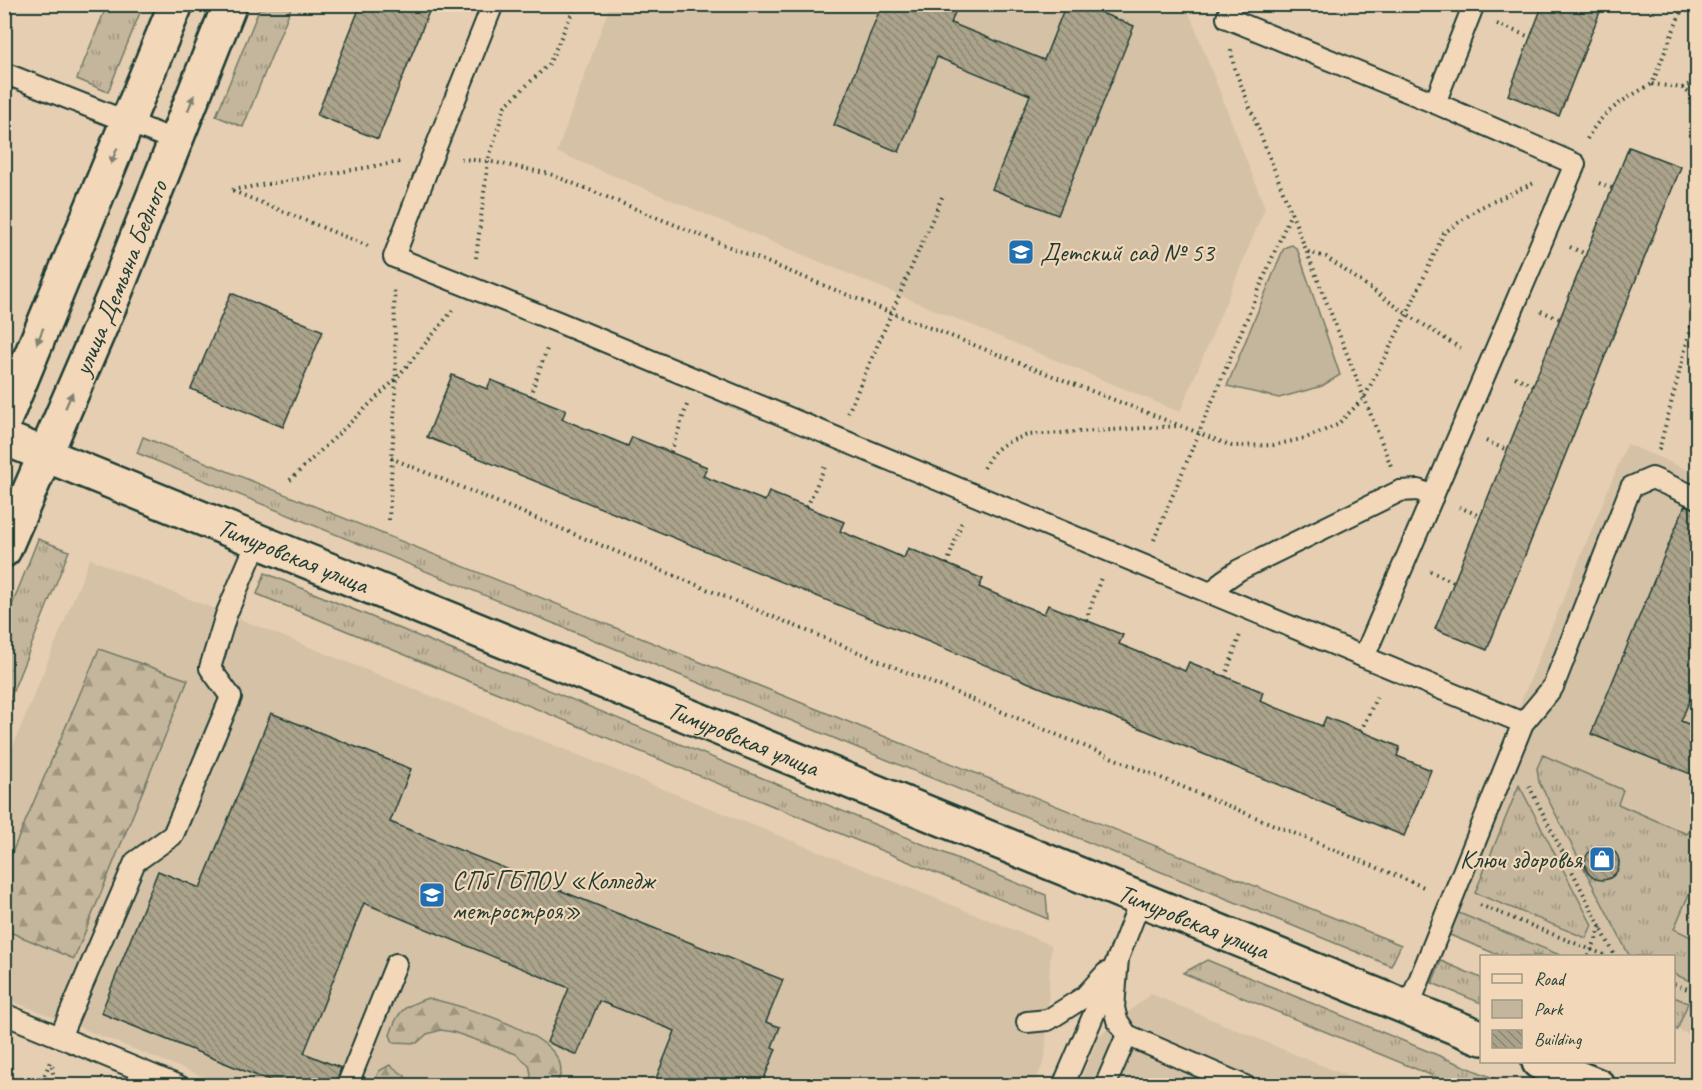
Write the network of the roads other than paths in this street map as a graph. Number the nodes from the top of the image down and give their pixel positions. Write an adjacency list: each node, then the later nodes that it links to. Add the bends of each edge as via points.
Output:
1 (176, 4): 8 (street, улица Демьяна Бедного)
2 (230, 4): 9 (street, улица Демьяна Бедного, one-way to 2)
3 (493, 4): 17 (lane, via 394,257)
4 (1472, 9): 7 (lane)
5 (1230, 11): 7 (lane)
6 (4, 73): 8 (lane)
7 (1435, 103): 13 (lane, via 1575,164)
8 (128, 123): 9 (lane); 10 (street, улица Демьяна Бедного, one-way to 10)
9 (176, 141): 12 (street, улица Демьяна Бедного, one-way to 9)
10 (4, 421)
11 (4, 438): 12 (street, Тимуровская улица)
12 (46, 453): 15 (street, Тимуровская улица); 16 (street, улица Демьяна Бедного)
13 (1433, 496): 17 (lane, via 1418,490 1400,491 1239,570 1223,580); 18 (lane)
14 (1698, 498): 19 (lane, via 1652,478 1631,488 1553,687)
15 (258, 540): 20 (street, Тимуровская улица); 27 (lane, via 226,615 210,668 231,697 173,835 135,862)
16 (4, 550)
17 (1212, 594): 18 (lane)
18 (1364, 657): 19 (lane)
19 (1523, 723): 23 (lane)
20 (1141, 899): 21 (lane); 23 (street, Тимуровская улица)
21 (1118, 958): 25 (lane, via 1084,997 1048,1020); 26 (lane, via 1114,1008); 33 (lane)
22 (396, 964): 32 (lane)
23 (1408, 1008): 28 (street, Тимуровская улица)
24 (4, 1014): 27 (lane)
25 (1028, 1022)
26 (1127, 1035): 34 (lane); 35 (lane)
27 (60, 1037): 30 (lane)
28 (1480, 1037)
29 (1541, 1063): 36 (street)
30 (158, 1082): 31 (lane)
31 (179, 1086)
32 (347, 1086)
33 (1063, 1086)
34 (1105, 1086)
35 (1245, 1086)
36 (1598, 1086)

